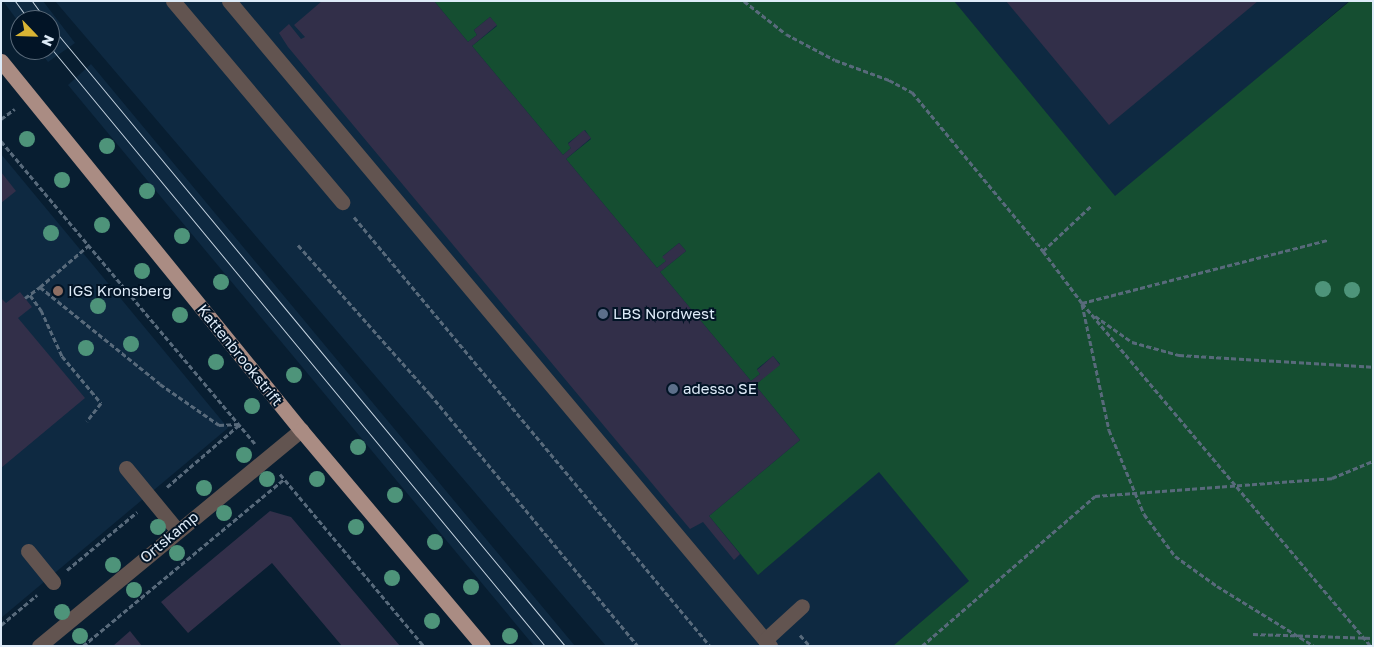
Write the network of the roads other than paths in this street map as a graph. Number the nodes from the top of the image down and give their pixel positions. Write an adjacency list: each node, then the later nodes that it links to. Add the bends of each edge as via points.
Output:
1 (173, 1): 4 (street)
2 (229, 1): 11 (street)
3 (1, 61): 5 (main road, Kattenbrookstrift)
4 (342, 202)
5 (301, 430): 7 (street, Ortskamp); 13 (main road, Kattenbrookstrift)
6 (126, 468): 7 (street)
7 (177, 530): 12 (street, Ortskamp)
8 (28, 551): 9 (street)
9 (53, 582)
10 (802, 606): 11 (street)
11 (768, 643)
12 (39, 646)
13 (484, 646)

